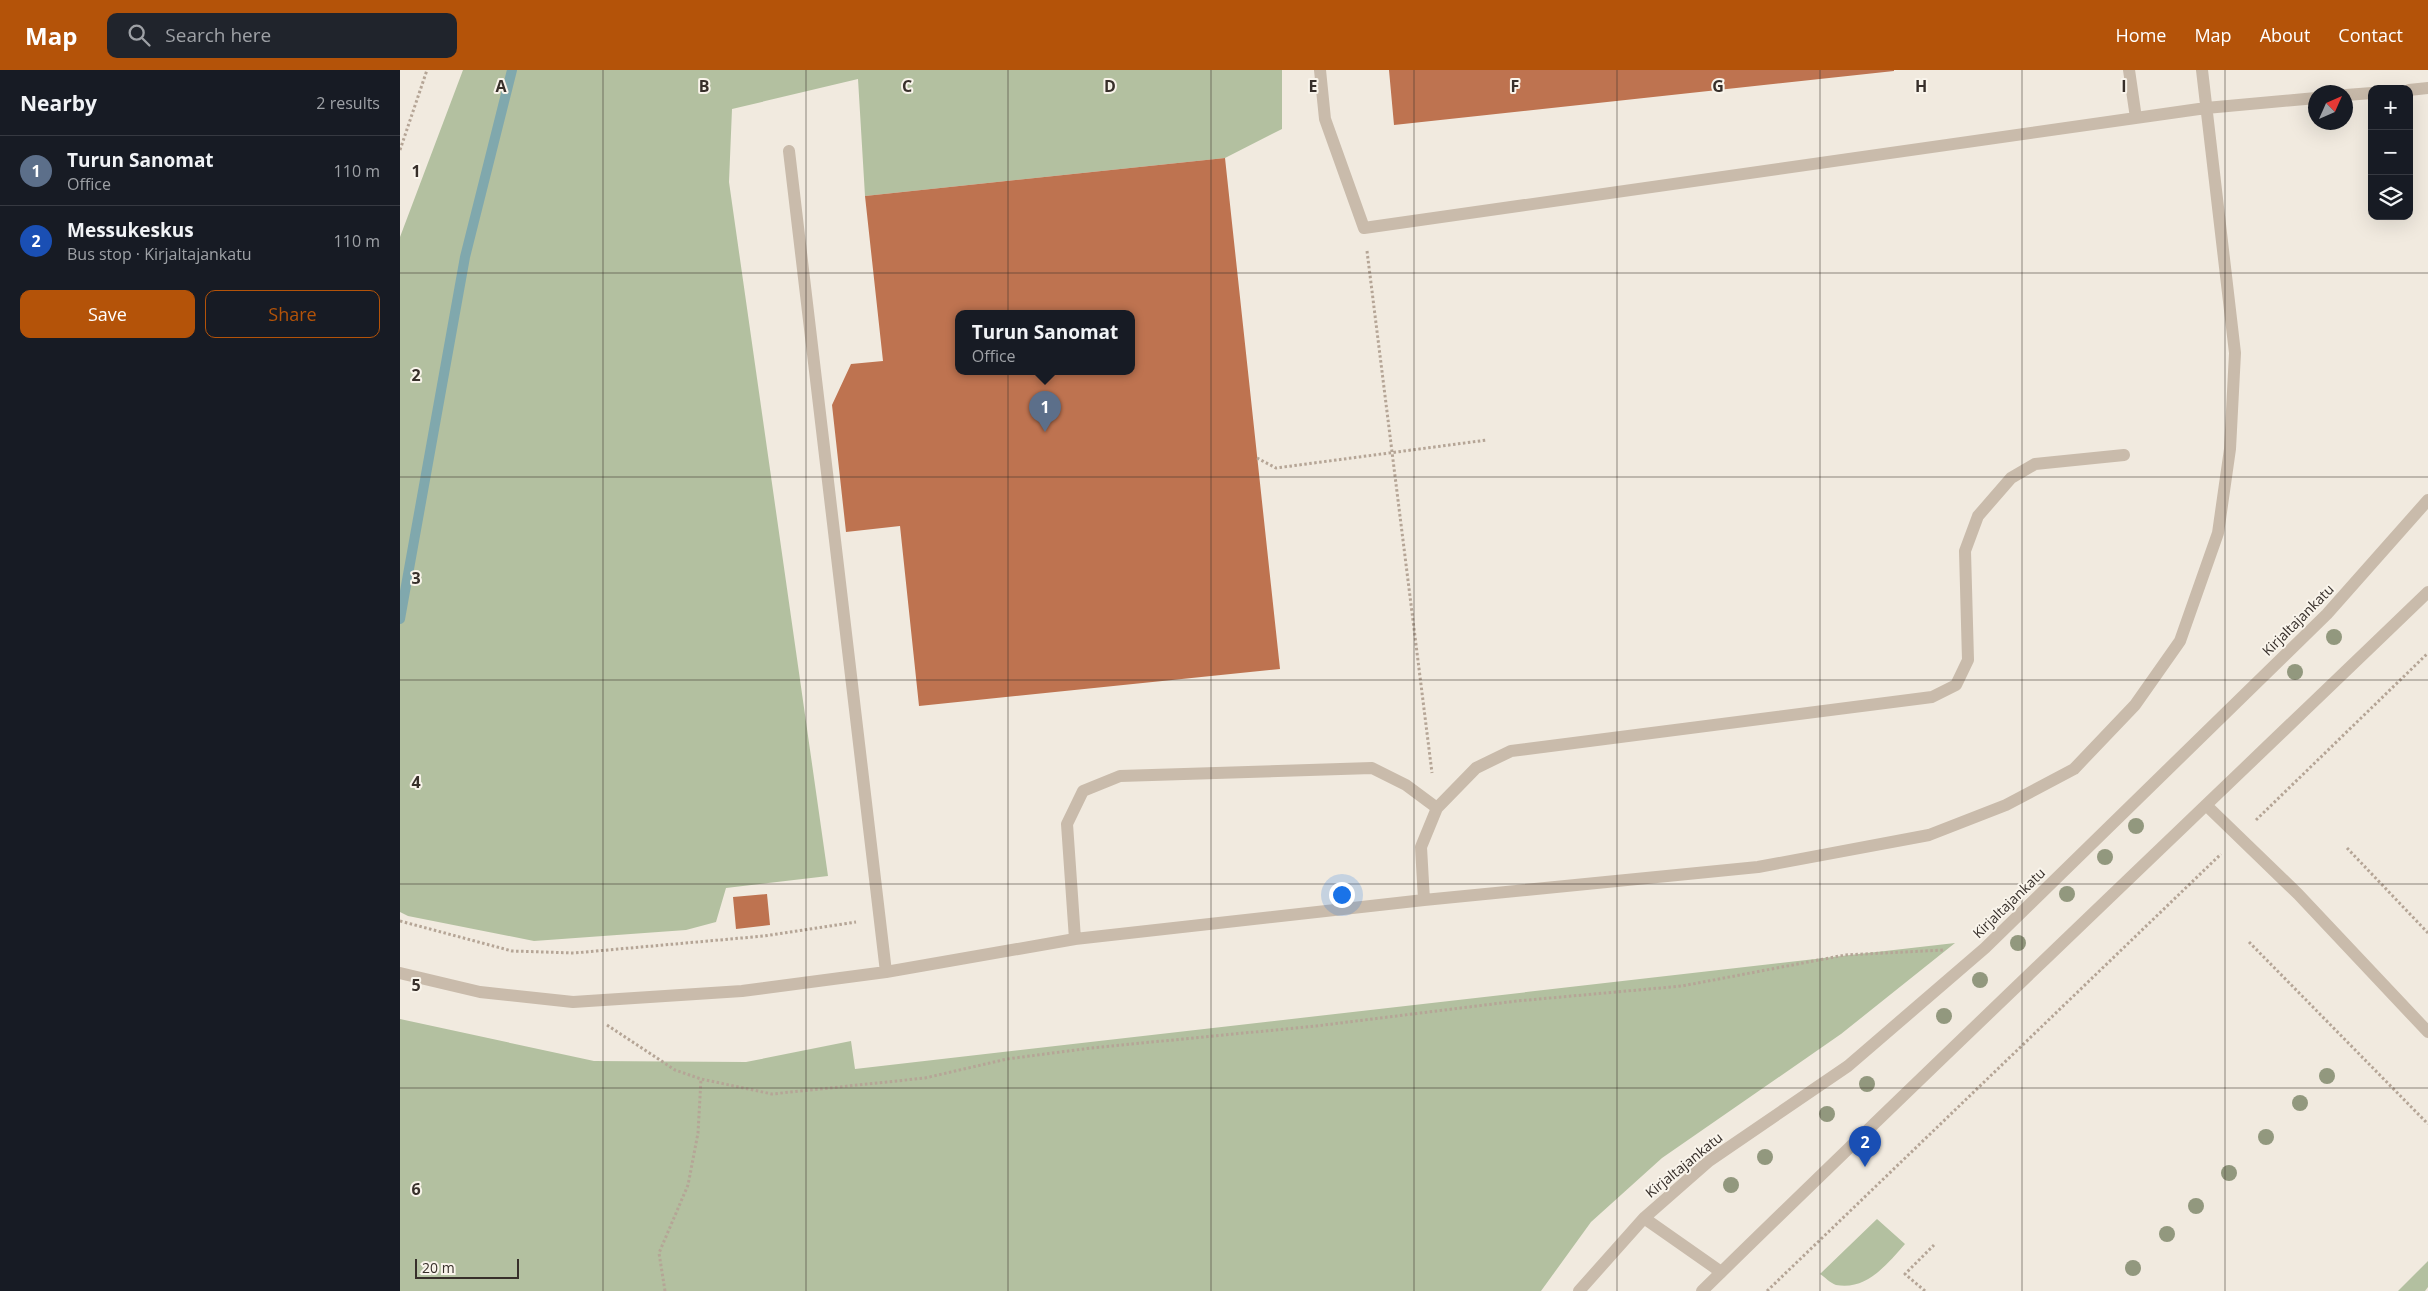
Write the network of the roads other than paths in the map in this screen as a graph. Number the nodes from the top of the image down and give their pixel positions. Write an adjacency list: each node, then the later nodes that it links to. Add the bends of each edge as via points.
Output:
1 (1320, 70): 10 (street, via 1325,119 1364,228)
2 (2129, 70): 10 (street)
3 (2202, 70): 9 (street)
4 (2428, 88): 5 (street)
5 (2413, 90)
6 (2368, 93): 7 (street)
7 (2353, 94)
8 (2308, 99): 9 (street)
9 (2206, 108): 10 (street); 17 (street, via 2235,353 2230,449 2218,533 2180,641 2135,705 2074,769 2006,804 1929,835 1758,867)
10 (2136, 118)
11 (789, 151): 19 (street)
12 (2124, 455): 16 (street, via 2035,464 2011,478 1978,516 1965,551 1968,660 1956,685 1932,697 1510,751 1476,768)
13 (2428, 500): 22 (street, Kirjaltajankatu, via 2327,614 1985,948 1848,1066 1709,1161)
14 (2428, 592): 15 (street)
15 (2207, 806): 21 (street, via 2298,894); 23 (street, via 2062,941)
16 (1438, 808): 17 (street, via 1421,847); 18 (street, via 1406,784 1372,768 1120,776 1083,791 1067,824)
17 (1424, 900): 18 (street)
18 (1075, 939): 19 (street)
19 (886, 972): 20 (street, via 742,991 573,1002 480,992)
20 (400, 973)
21 (2428, 1032)
22 (1644, 1218): 23 (street); 24 (street, Kirjaltajankatu)
23 (1721, 1272): 25 (street)
24 (1580, 1291)
25 (1702, 1291)

